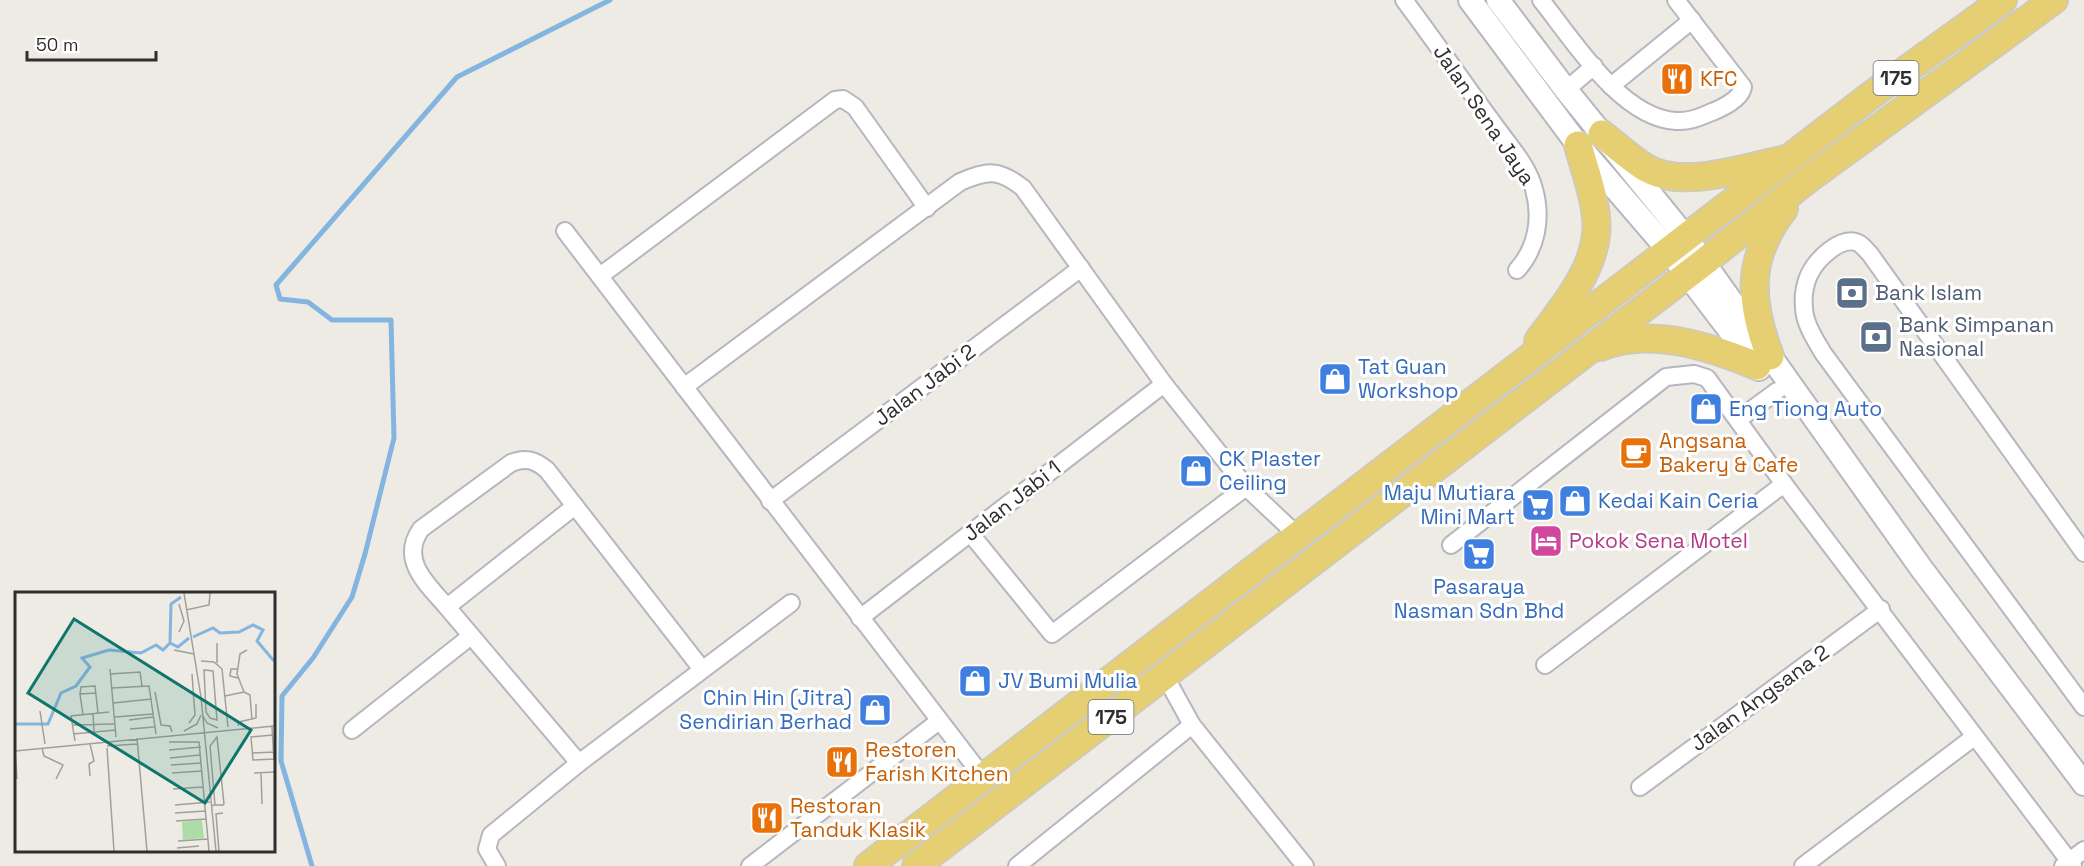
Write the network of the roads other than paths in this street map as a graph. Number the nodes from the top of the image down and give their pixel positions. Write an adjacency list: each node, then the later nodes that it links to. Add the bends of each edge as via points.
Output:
1 (1404, 0): 21 (street, Jalan Sena Jaya, via 1513,151 1534,187 1538,219 1535,241)
2 (1470, 0): 13 (main road)
3 (1498, 0): 11 (main road)
4 (1542, 0): 9 (street)
5 (1676, 0): 8 (street)
6 (2003, 0): 14 (highway, 175)
7 (2054, 0): 15 (highway, 175)
8 (1692, 20): 10 (street); 10 (street, via 1741,81 1743,91 1739,96 1716,111 1678,122 1645,112)
9 (1594, 66): 10 (street); 11 (street)
10 (1611, 86)
11 (1566, 90): 12 (main road)
12 (1602, 134): 14 (highway, via 1648,169 1671,175 1695,177); 18 (main road)
13 (1578, 145): 18 (main road); 25 (highway, via 1597,218 1595,243 1575,290)
14 (1790, 158): 18 (highway, 175)
15 (1808, 180): 20 (highway, 175); 24 (highway, via 1768,231 1756,266 1754,288)
16 (927, 208): 19 (street, via 960,182 979,174 994,172 1008,176 1023,188); 22 (street, via 855,107 843,99 835,100); 27 (street)
17 (565, 231): 22 (street)
18 (1678, 246): 20 (main road); 25 (highway, 175)
19 (1081, 268): 26 (street); 32 (street, Jalan Jabi 2)
20 (1696, 269): 23 (highway, 175); 24 (main road)
21 (1516, 270)
22 (600, 276): 27 (street)
23 (1585, 353): 24 (highway, via 1615,341 1638,338 1705,347); 46 (highway, 175)
24 (1763, 361): 28 (main road); 38 (main road)
25 (1522, 364): 35 (highway, 175)
26 (1164, 384): 31 (street); 34 (street, Jalan Jabi 1)
27 (684, 387): 32 (street)
28 (1777, 391): 29 (street); 38 (main road)
29 (1739, 420): 30 (street); 36 (street, via 1707,378 1694,374 1666,377)
30 (1784, 484): 41 (street); 44 (street)
31 (1246, 486): 34 (street, via 1052,634); 35 (street)
32 (770, 501): 42 (street)
33 (575, 506): 40 (street); 40 (street, via 547,470 530,459 521,459 421,529 414,539 414,563); 45 (street)
34 (970, 533): 42 (street, Jalan Jabi 1)
35 (1298, 536): 53 (highway, 175)
36 (1451, 545)
37 (2084, 553): 47 (street, via 1870,254 1860,244 1849,241 1817,262 1809,275 1803,308 1823,353)
38 (1921, 568): 54 (main road)
39 (791, 603): 45 (street)
40 (447, 607): 43 (street)
41 (1881, 609): 51 (street); 55 (street, Jalan Angsana 2)
42 (860, 618): 48 (street)
43 (471, 636): 50 (street); 52 (street)
44 (1545, 665)
45 (701, 668): 52 (street)
46 (1165, 676): 49 (street); 58 (highway, 175)
47 (2084, 707)
48 (939, 721): 53 (street); 60 (street)
49 (1192, 724): 62 (street); 63 (street)
50 (352, 730)
51 (1974, 737): 57 (street); 64 (street)
52 (579, 763): 59 (street, via 491,835 487,849)
53 (983, 777): 61 (highway, 175)
54 (2084, 784)
55 (1640, 787)
56 (2084, 850): 57 (street)
57 (2068, 864)
58 (918, 865)
59 (497, 866)
60 (750, 866)
61 (868, 866)
62 (1017, 866)
63 (1305, 866)
64 (1803, 866)

